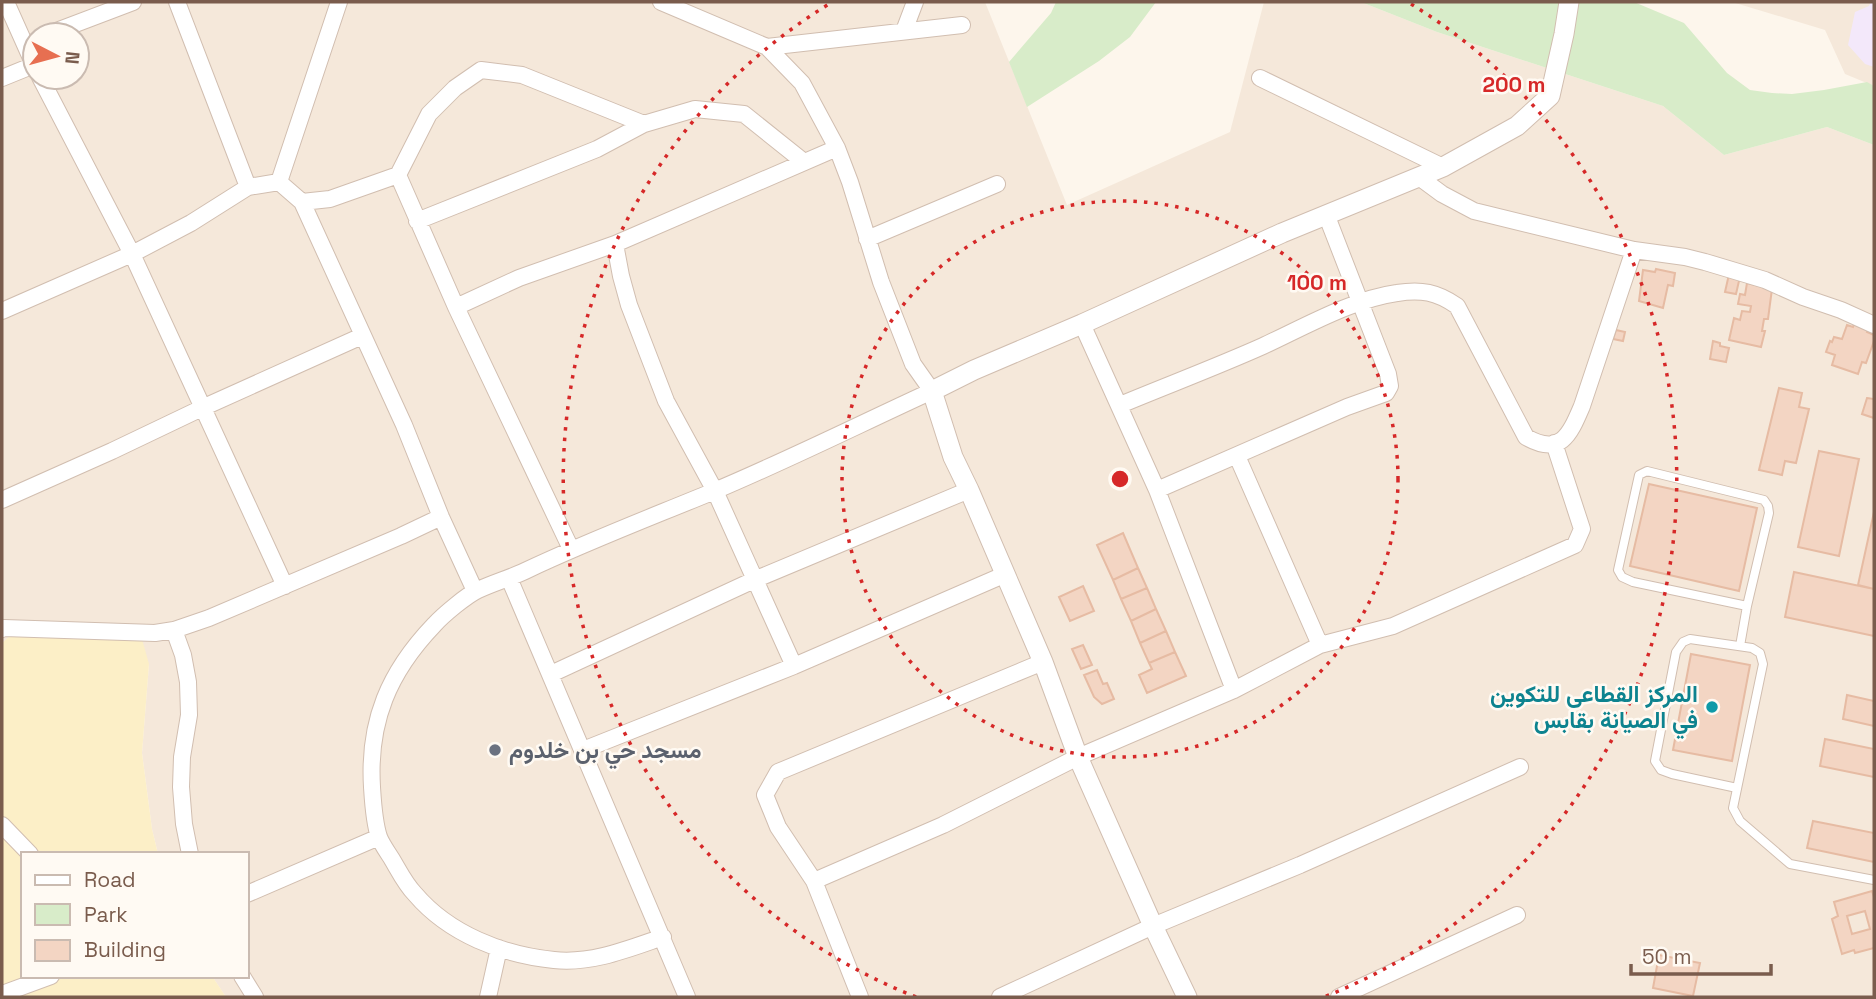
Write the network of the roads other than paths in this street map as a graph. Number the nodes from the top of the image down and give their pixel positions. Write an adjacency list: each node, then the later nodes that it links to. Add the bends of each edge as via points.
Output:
1 (6, 2): 10 (street)
2 (133, 2): 8 (street)
3 (177, 2): 25 (street)
4 (339, 2): 23 (street)
5 (661, 2): 12 (street)
6 (915, 2): 11 (street)
7 (1569, 2): 20 (street, via 1550,96 1517,126)
8 (83, 21)
9 (962, 25): 11 (street)
10 (21, 26)
11 (904, 31): 12 (street)
12 (767, 47): 18 (street, via 802,83)
13 (21, 71): 14 (street)
14 (2, 78)
15 (1260, 78): 20 (street)
16 (47, 91): 32 (street)
17 (644, 124): 19 (street, via 695,108 744,114); 21 (street, via 522,75 481,70 429,114); 28 (street, via 597,149)
18 (837, 148): 19 (street); 29 (street)
19 (804, 162): 30 (street)
20 (1443, 167): 22 (street)
21 (398, 175): 26 (street, via 330,199); 28 (street)
22 (1419, 177): 27 (street); 31 (street, via 1475,211)
23 (279, 182): 25 (street); 26 (street)
24 (998, 184): 29 (street)
25 (248, 187): 32 (street)
26 (302, 202): 38 (street)
27 (1326, 214): 33 (street); 36 (street)
28 (417, 221): 34 (street)
29 (867, 239): 39 (street, via 913,364)
30 (615, 244): 34 (street, via 519,278); 46 (street, via 629,305 666,401)
31 (1634, 250): 37 (street, via 1685,257 1753,276); 42 (street, via 1582,406 1564,440)
32 (132, 254): 35 (street); 41 (street)
33 (1361, 302): 40 (street); 42 (street, via 1423,291 1457,306 1526,437 1538,444); 43 (street, via 1388,374 1386,393)
34 (456, 307): 49 (street)
35 (2, 311)
36 (1082, 324): 39 (street); 40 (street)
37 (1874, 325)
38 (362, 336): 41 (street); 48 (street)
39 (932, 391): 44 (street, via 953,457); 46 (street)
40 (1120, 405): 45 (street)
41 (202, 408): 47 (street); 53 (street)
42 (1554, 443): 58 (street, via 1582,529 1575,545 1393,626)
43 (1237, 456): 45 (street); 58 (street)
44 (969, 489): 50 (street); 52 (street)
45 (1157, 490): 63 (street)
46 (715, 491): 49 (street); 52 (street)
47 (2, 500)
48 (441, 517): 53 (street); 54 (street)
49 (571, 549): 51 (street)
50 (1006, 574): 60 (street); 61 (street)
51 (509, 578): 54 (street); 62 (street)
52 (754, 580): 61 (street); 62 (street)
53 (285, 586): 57 (street)
54 (475, 591): 69 (street, via 436,623 407,656 389,687 377,718 370,763)
55 (1747, 606): 55 (lane, via 1769,513 1764,500 1647,471 1639,475 1618,570 1622,577); 59 (lane)
56 (3, 627): 57 (street, via 129,633)
57 (174, 630): 71 (street, via 188,682 181,787)
58 (1320, 645): 63 (street)
59 (1740, 646): 67 (lane, via 1760,653 1763,664); 67 (lane, via 1683,642 1676,652 1656,761 1661,770 1672,774)
60 (1043, 662): 65 (street); 73 (street, via 778,772 765,794 778,827)
61 (794, 666): 64 (street)
62 (551, 674): 64 (street)
63 (1234, 690): 65 (street)
64 (583, 750): 77 (street)
65 (1078, 757): 73 (street, via 943,825); 76 (street)
66 (1520, 767): 76 (street)
67 (1738, 788): 72 (lane, via 1734,808 1740,821 1790,864)
68 (2, 825): 70 (street)
69 (379, 837): 74 (street); 78 (street, via 415,894 438,917)
70 (28, 852)
71 (190, 852)
72 (1874, 880)
73 (814, 881): 85 (street)
74 (248, 894)
75 (1517, 915): 88 (street)
76 (1153, 926): 86 (street); 87 (street)
77 (663, 937): 78 (street, via 586,960 555,961); 84 (street)
78 (499, 948): 83 (street)
79 (46, 978): 81 (street)
80 (243, 978): 82 (street)
81 (2, 994)
82 (255, 997)
83 (488, 997)
84 (687, 997)
85 (860, 997)
86 (1000, 997)
87 (1187, 997)
88 (1339, 997)

